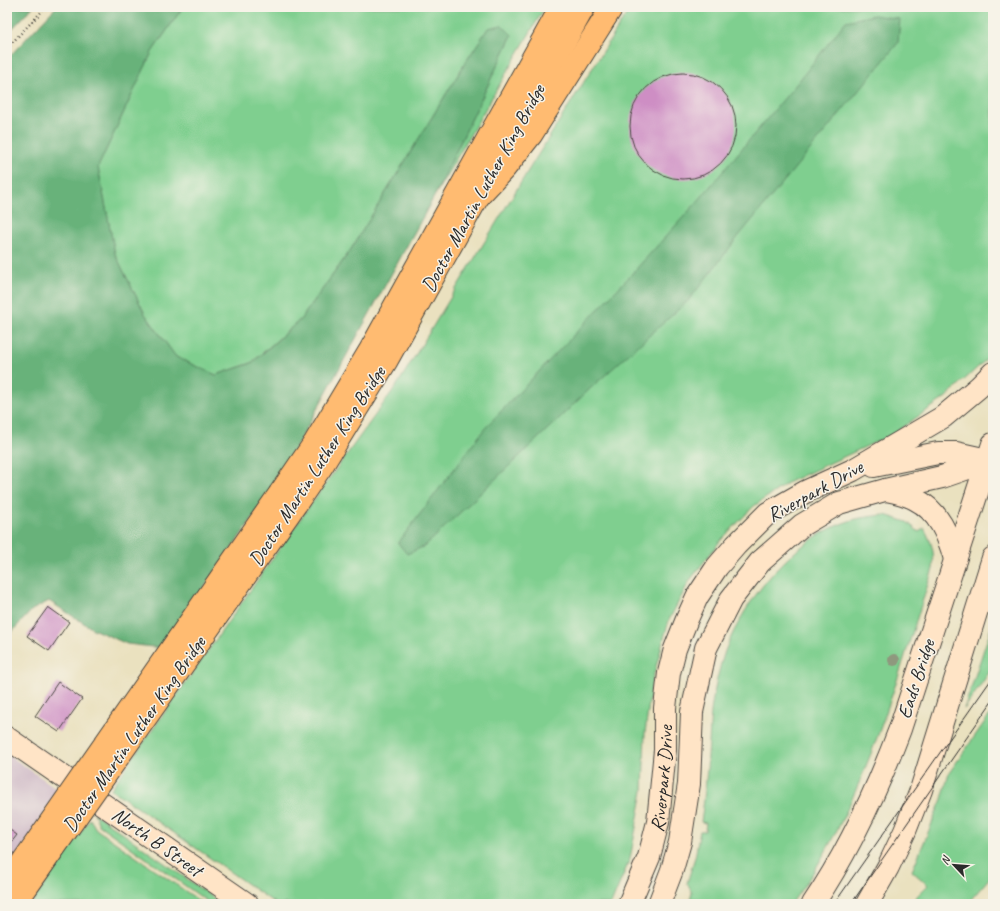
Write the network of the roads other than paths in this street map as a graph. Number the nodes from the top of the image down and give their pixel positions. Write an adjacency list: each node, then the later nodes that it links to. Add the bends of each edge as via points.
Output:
1 (561, 7): 9 (main road, Doctor Martin Luther King Bridge, via 369,352 315,442)
2 (584, 7): 4 (main road, Doctor Martin Luther King Bridge)
3 (612, 7): 4 (main road, via 531,135)
4 (477, 198): 9 (main road, Doctor Martin Luther King Bridge, via 383,366 322,466)
5 (993, 373): 7 (street, Riverpark Drive, via 943,417)
6 (991, 455): 7 (street, via 938,453); 8 (street, Riverpark Drive, via 968,468 942,477); 11 (street, Eads Bridge)
7 (854, 470): 16 (street, Riverpark Drive, via 805,492 768,513 722,561 698,597 687,619 668,673 665,750 658,822 649,856)
8 (885, 490): 11 (street, via 915,499 933,512 946,532); 17 (street, Riverpark Drive, via 839,502 802,525 760,562 731,599 706,648 692,712 688,784 680,842)
9 (288, 499): 13 (main road, Doctor Martin Luther King Bridge, bridge); 14 (main road, Doctor Martin Luther King Bridge, bridge)
10 (993, 558): 19 (street, Eads Bridge, via 921,790 888,867)
11 (955, 559): 18 (street, Eads Bridge, via 888,761 858,828)
12 (7, 738): 15 (street, North B Street)
13 (7, 884)
14 (15, 904)
15 (247, 904)
16 (629, 904)
17 (659, 904)
18 (813, 904)
19 (867, 904)

